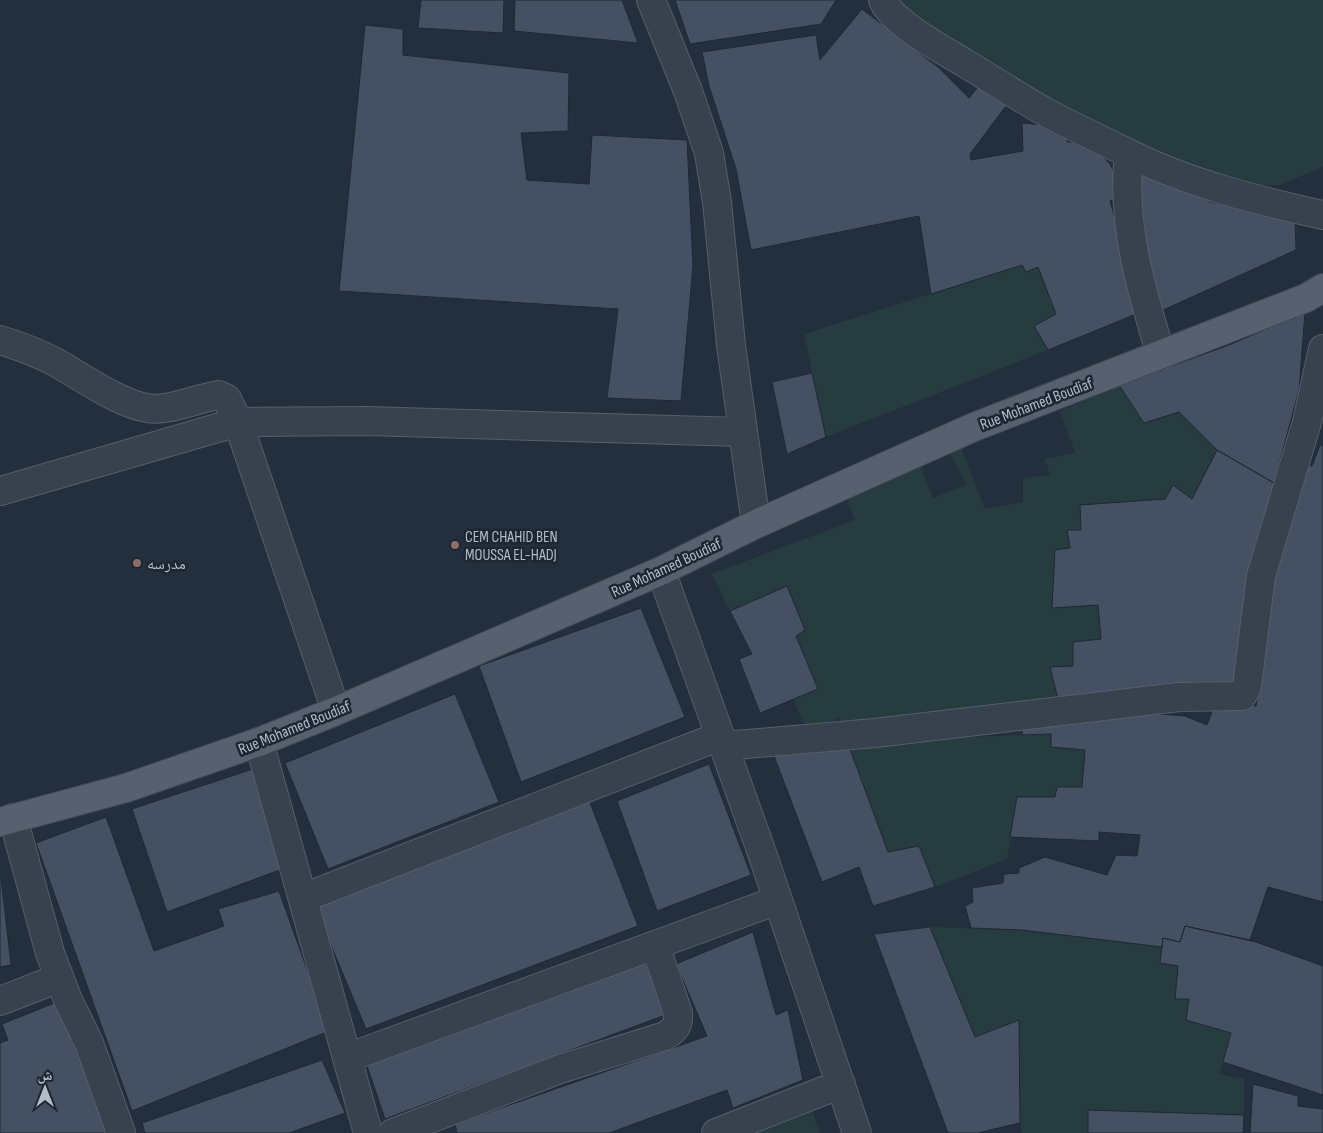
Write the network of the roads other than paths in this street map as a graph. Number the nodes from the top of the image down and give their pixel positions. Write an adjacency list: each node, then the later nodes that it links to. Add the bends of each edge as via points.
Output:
1 (650, 0): 10 (street, via 688,91 709,153)
2 (883, 0): 3 (street, via 899,19 943,50 1045,112)
3 (1129, 154): 4 (street, via 1272,204); 8 (street, via 1126,191 1132,246)
4 (1323, 215)
5 (1323, 288): 8 (main road, Rue Mohamed Boudiaf, via 1306,298)
6 (0, 340): 9 (street, via 24,347 147,408 162,408 219,395 227,399)
7 (1323, 349): 15 (street, via 1307,422 1261,576 1247,686 1242,696 1179,697 923,728)
8 (1161, 355): 12 (main road, Rue Mohamed Boudiaf, via 974,427)
9 (238, 422): 10 (street, via 366,422); 11 (street); 14 (street)
10 (742, 432): 12 (street)
11 (0, 491)
12 (756, 524): 13 (main road, Rue Mohamed Boudiaf)
13 (661, 571): 14 (main road, Rue Mohamed Boudiaf); 15 (street)
14 (336, 711): 16 (main road, Rue Mohamed Boudiaf)
15 (722, 741): 18 (street); 19 (street)
16 (259, 742): 17 (main road, Rue Mohamed Boudiaf, via 126,788); 18 (street)
17 (7, 820): 21 (street)
18 (303, 898): 23 (street)
19 (778, 900): 20 (street); 24 (street)
20 (655, 945): 23 (street); 25 (street, via 678,1013 673,1031 666,1036 560,1069)
21 (59, 978): 22 (street); 26 (street, via 89,1043)
22 (0, 1000)
23 (348, 1058): 27 (street)
24 (841, 1084): 28 (street); 29 (street)
25 (410, 1130)
26 (121, 1133)
27 (368, 1133)
28 (716, 1133)
29 (857, 1133)

